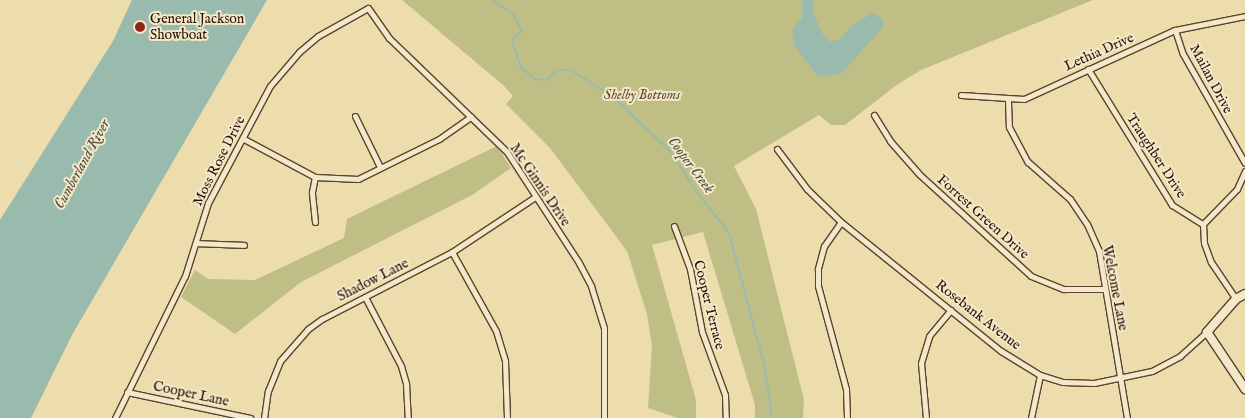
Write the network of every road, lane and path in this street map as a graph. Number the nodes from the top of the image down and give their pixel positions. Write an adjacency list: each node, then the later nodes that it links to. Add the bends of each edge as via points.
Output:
1 (368, 8): 9 (street, Mc Ginnis Drive, via 393,42); 10 (street, Moss Rose Drive, via 318,36 299,52 270,86)
2 (1245, 16): 3 (street, Lethia Drive)
3 (1175, 30): 4 (street, Lethia Drive); 12 (street, Mailan Drive, via 1183,54)
4 (1088, 69): 6 (street, Lethia Drive, via 1024,100); 19 (street, Traughber Drive, via 1172,205)
5 (962, 95): 6 (street, Lethia Drive)
6 (1008, 100): 24 (street, Welcome Lane, via 1009,127 1028,162 1070,199 1087,224 1099,251)
7 (874, 115): 24 (street, Forrest Green Drive, via 890,140 920,175 1032,276 1064,288)
8 (355, 116): 13 (street)
9 (471, 117): 13 (street, via 439,139); 16 (street, Mc Ginnis Drive, via 507,152)
10 (244, 139): 15 (street); 21 (street, Moss Rose Drive, via 208,203)
11 (777, 149): 18 (street, Rosebank Avenue, via 807,189)
12 (1245, 163)
13 (380, 167): 15 (street, via 358,179)
14 (1245, 171): 19 (street, via 1237,189)
15 (316, 177): 17 (street, via 312,192)
16 (535, 197): 23 (street, Shadow Lane); 39 (street, Mc Ginnis Drive, via 579,263 597,304 604,328)
17 (315, 222)
18 (841, 222): 28 (street, Rosebank Avenue); 41 (street, via 824,246 818,269 818,286 846,389)
19 (1203, 224): 27 (street, via 1204,243 1211,262)
20 (674, 226): 40 (street, Cooper Terrace, via 690,269 702,332 725,395)
21 (196, 242): 22 (street); 33 (street, Moss Rose Drive, via 185,276)
22 (244, 245)
23 (452, 252): 26 (street, Shadow Lane); 38 (street, via 496,331 505,361)
24 (1103, 288): 31 (street, Welcome Lane)
25 (1245, 294): 27 (street, Rosebank Avenue)
26 (365, 297): 36 (street, Shadow Lane, via 308,329 280,361 268,390); 37 (street, via 401,366 406,384)
27 (1236, 299): 29 (street, Rosebank Avenue)
28 (951, 310): 30 (street, Rosebank Avenue, via 1001,351); 42 (street, via 929,336 921,363)
29 (1207, 332): 31 (street, Rosebank Avenue, via 1180,356 1152,371); 32 (street)
30 (1040, 375): 31 (street, Rosebank Avenue, via 1079,383); 43 (street)
31 (1121, 379): 44 (street, Welcome Lane)
32 (1245, 390)
33 (127, 392): 34 (street, Moss Rose Drive); 35 (street, Cooper Lane)
34 (115, 418)
35 (250, 418)
36 (264, 418)
37 (408, 418)
38 (507, 418)
39 (604, 418)
40 (726, 418)
41 (847, 418)
42 (926, 418)
43 (1031, 418)
44 (1127, 418)

